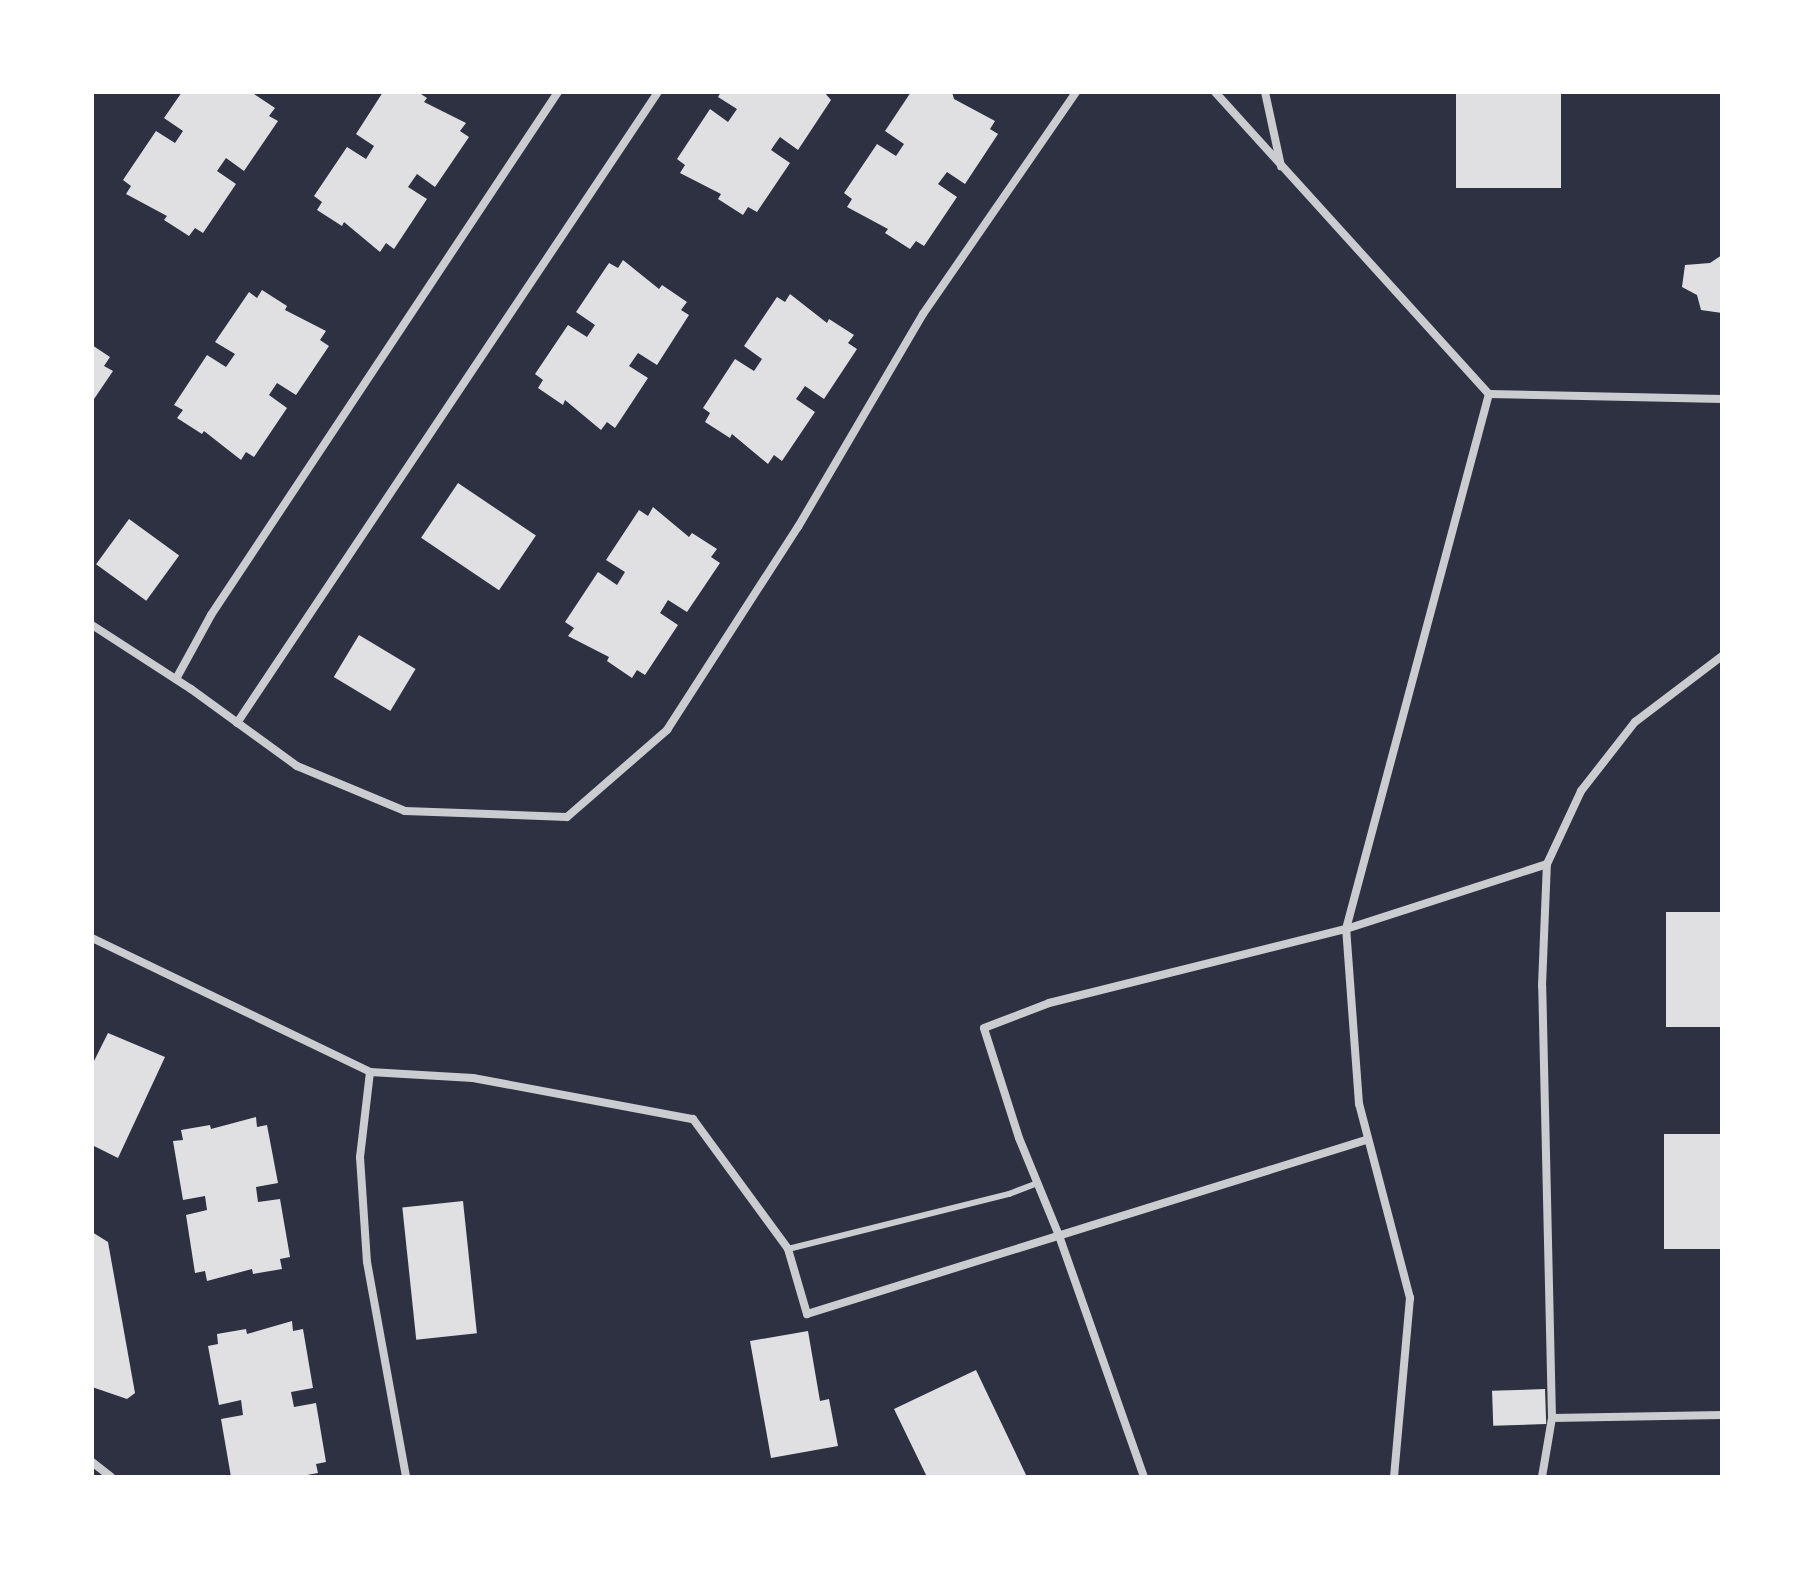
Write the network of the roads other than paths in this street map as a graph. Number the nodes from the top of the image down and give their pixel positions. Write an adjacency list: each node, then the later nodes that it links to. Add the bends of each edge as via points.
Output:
1 (558, 92): 11 (street, via 211,615)
2 (658, 92): 12 (street)
3 (1076, 92): 12 (street, via 923,314 798,527 667,730 567,817 405,811 297,766)
4 (1215, 92): 6 (street)
5 (1265, 92): 6 (street)
6 (1281, 167): 7 (street)
7 (1489, 394): 8 (street); 14 (street)
8 (1722, 399)
9 (92, 625): 11 (street)
10 (1722, 656): 13 (street, via 1635,722 1581,791)
11 (176, 679): 12 (street)
12 (237, 723)
13 (1547, 864): 14 (street); 22 (street, via 1542,986)
14 (1346, 929): 17 (street); 18 (street, via 1049,1003 984,1028)
15 (92, 938): 16 (street)
16 (370, 1072): 20 (street, via 473,1078 693,1119); 25 (street, via 360,1157 367,1262)
17 (1366, 1140): 19 (street); 27 (street, via 1410,1298)
18 (1037, 1183): 19 (street); 20 (lane)
19 (1060, 1238): 20 (street, via 807,1314); 26 (street)
20 (788, 1249)
21 (1722, 1415): 22 (street)
22 (1552, 1418): 28 (street)
23 (92, 1462): 24 (street)
24 (111, 1477)
25 (406, 1477)
26 (1144, 1477)
27 (1394, 1477)
28 (1542, 1477)

